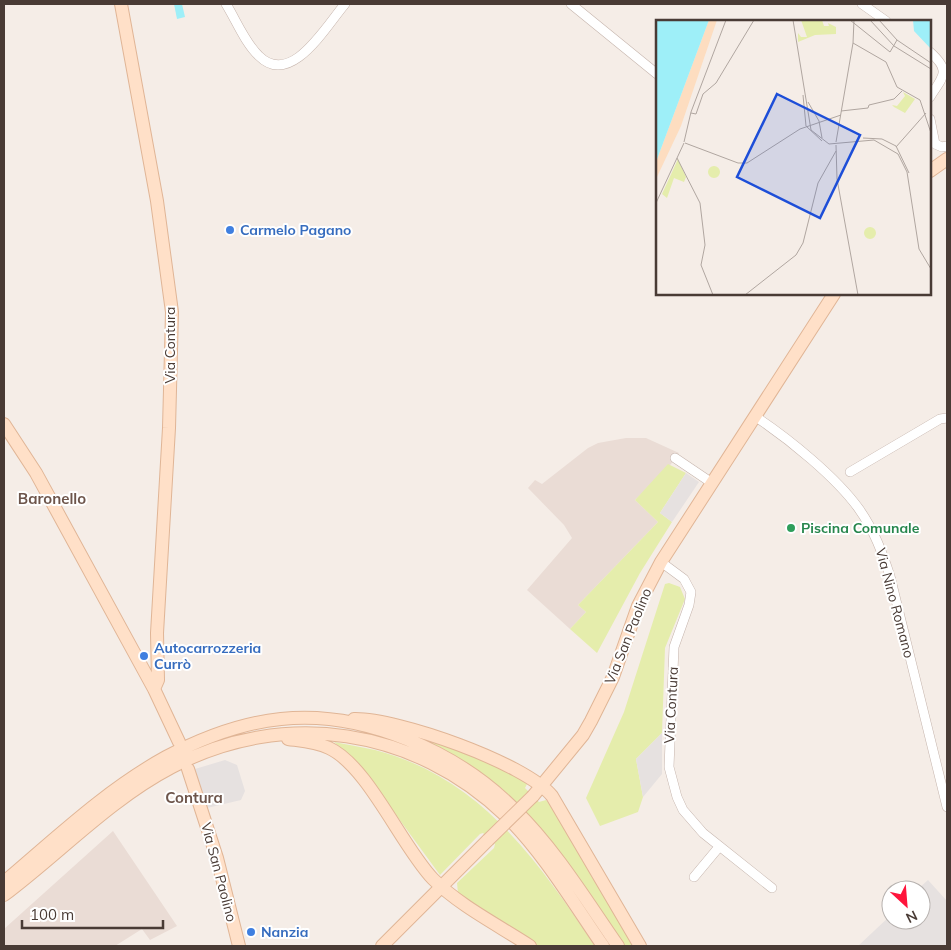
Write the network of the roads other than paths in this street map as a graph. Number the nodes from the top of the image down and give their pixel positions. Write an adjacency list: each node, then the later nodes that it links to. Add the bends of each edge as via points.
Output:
1 (121, 4): 22 (street, Via Contura, via 157,201 172,312 169,428 156,633 158,680)
2 (226, 4): 3 (street, via 258,56 282,67 301,55)
3 (345, 4)
4 (570, 4): 8 (street)
5 (862, 4): 6 (street)
6 (885, 20)
7 (931, 53): 9 (street, via 945,66 945,72)
8 (656, 73)
9 (931, 95)
10 (931, 125): 11 (street, via 935,144)
11 (947, 146)
12 (947, 159): 13 (street)
13 (931, 170)
14 (833, 295): 15 (street, Via San Paolino)
15 (756, 417): 20 (street, Via San Paolino); 28 (street, Via Nino Romano, via 834,481 860,510 880,545)
16 (947, 418): 19 (street, via 940,419)
17 (4, 424): 22 (street, via 36,473)
18 (675, 458): 20 (street)
19 (850, 472)
20 (712, 483): 21 (street, Via San Paolino)
21 (661, 562): 27 (street, Via San Paolino, via 638,606 603,700 583,735); 29 (street, Via Contura, via 684,579 691,592 674,647 669,742 672,782 683,810 703,833)
22 (154, 689): 25 (street)
23 (321, 719): 27 (street, via 389,722 519,770); 31 (street, via 252,723 196,742 166,757 120,786); 39 (street, via 372,729 413,742 456,763 488,785 534,831)
24 (256, 737): 32 (street, via 302,740 338,754 361,777 431,877); 34 (street, via 200,754 147,782); 38 (street, via 303,732 356,738 409,753 450,773 486,799 526,839)
25 (178, 742)
26 (188, 769): 36 (street, Via San Paolino, via 217,858)
27 (543, 785): 32 (street, Via San Paolino, bridge); 40 (street)
28 (947, 807)
29 (720, 846): 30 (street); 33 (street, Via Contura)
30 (694, 877)
31 (4, 882)
32 (442, 887): 35 (street, Via San Paolino); 37 (street)
33 (772, 888)
34 (4, 895)
35 (385, 945)
36 (239, 946)
37 (530, 946)
38 (603, 946)
39 (618, 946)
40 (640, 946)

